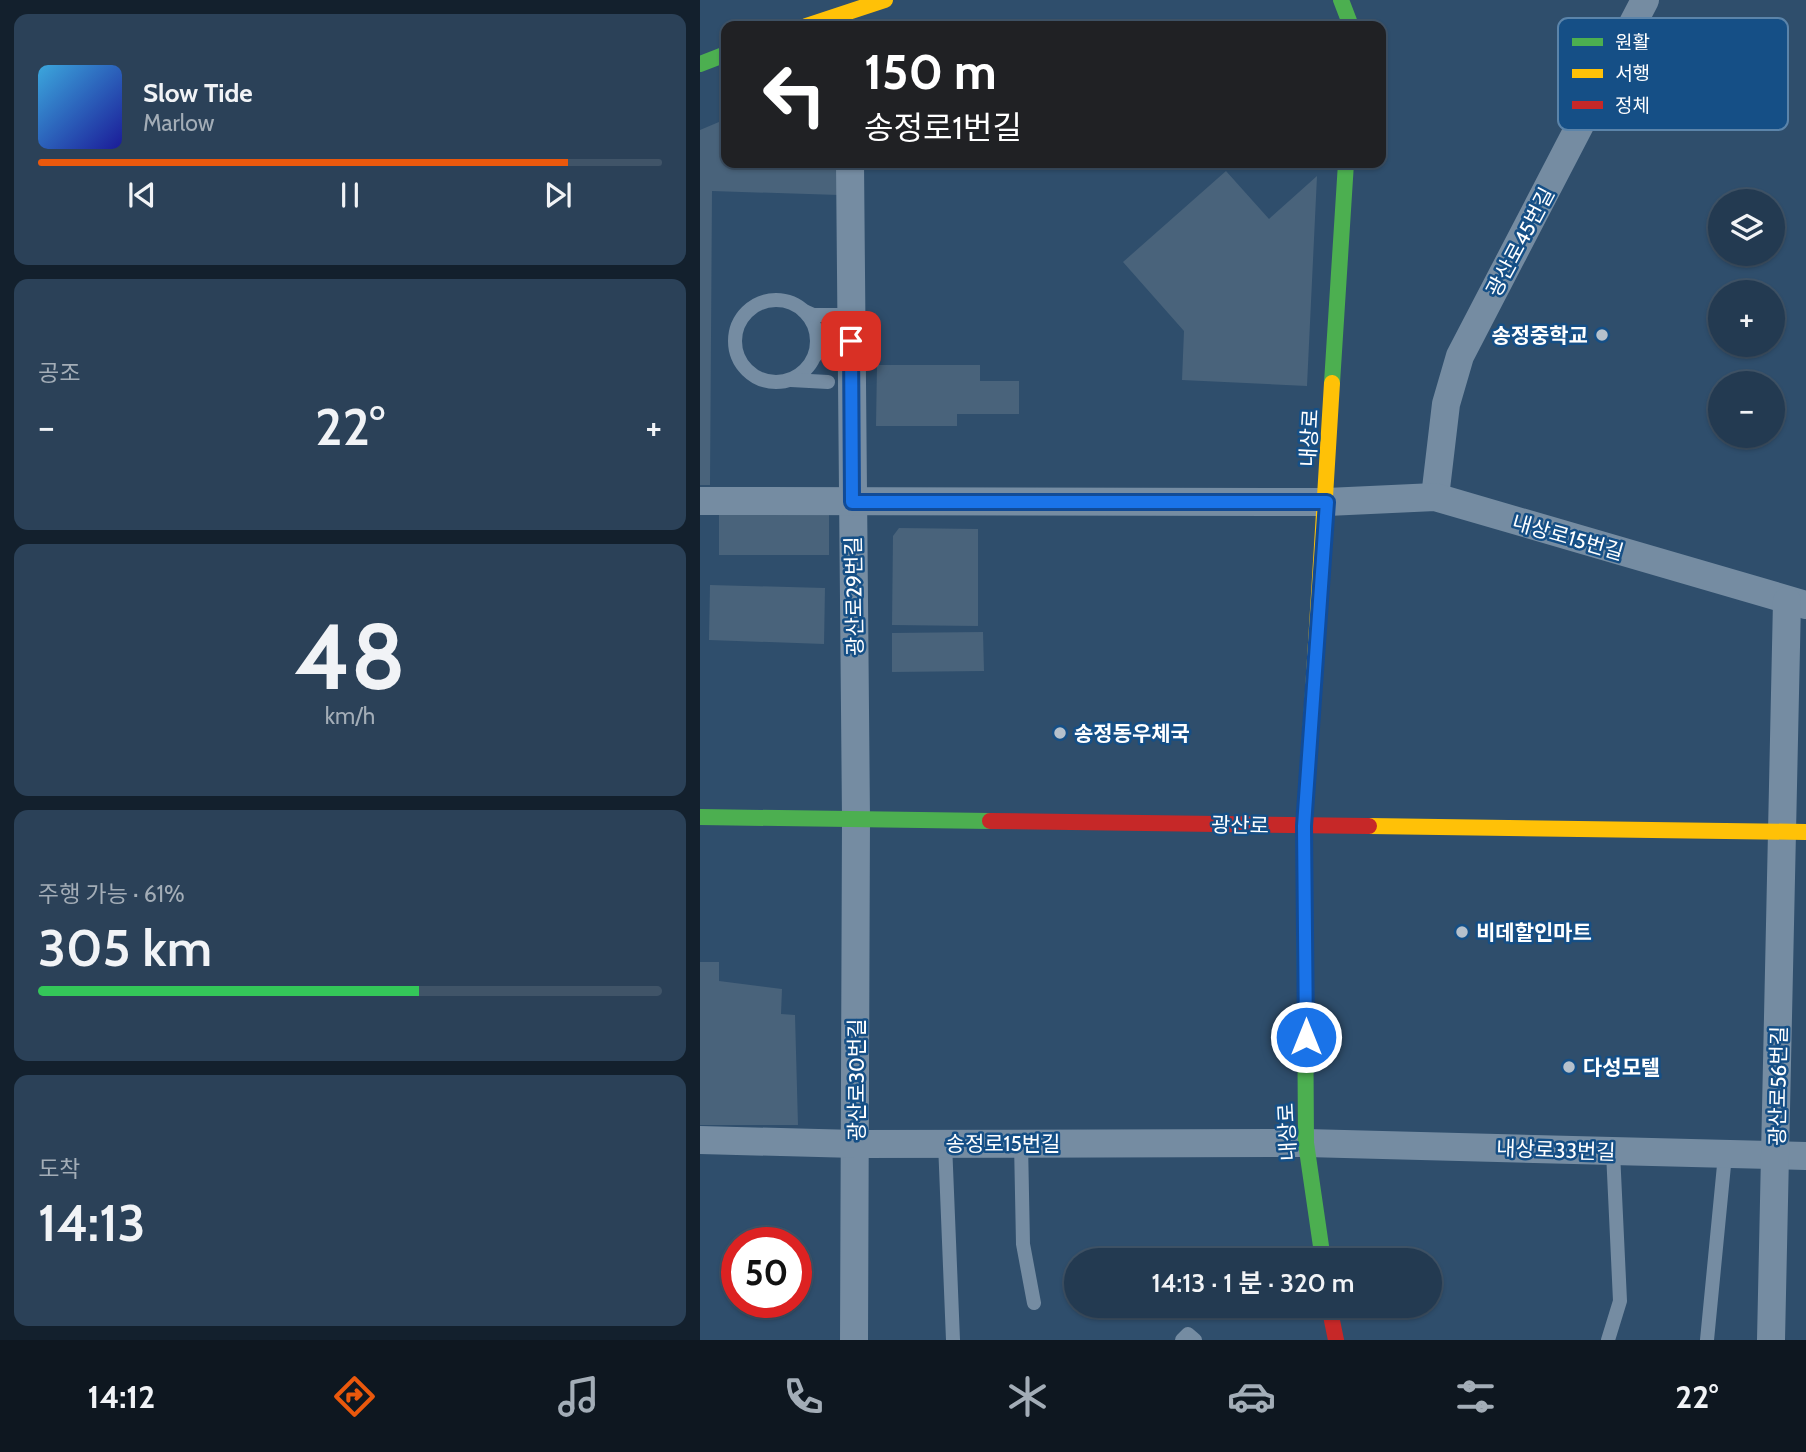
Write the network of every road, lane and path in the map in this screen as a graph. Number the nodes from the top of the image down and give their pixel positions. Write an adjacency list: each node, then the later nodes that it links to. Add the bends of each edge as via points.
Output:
1 (885, 0): 5 (main road)
2 (1341, 0): 8 (main road)
3 (1362, 0): 9 (main road)
4 (1645, 0): 6 (street, 광산로45번길)
5 (850, 13): 7 (main road)
6 (1636, 18)
7 (823, 21)
8 (1349, 21)
9 (1359, 21)
10 (721, 56): 11 (main road)
11 (700, 64)
12 (1577, 130): 20 (street, 광산로45번길, via 1460,356 1446,404)
13 (850, 168): 16 (street, 광산로29번길)
14 (1346, 168): 23 (main road, 내상로)
15 (804, 311): 16 (lane); 17 (lane, via 817,332); 18 (lane, via 780,300 755,306 745,315 735,339 737,352 752,374 777,382)
16 (851, 328): 17 (lane, via 825,343); 22 (street, 광산로29번길)
17 (814, 356): 18 (lane)
18 (790, 379): 19 (lane)
19 (828, 382)
20 (1435, 497): 23 (street, 내상로15번길); 24 (street, 내상로15번길)
21 (700, 500): 22 (street, 내상로15번길)
22 (852, 502): 23 (street, 내상로15번길); 26 (street, 광산로29번길)
23 (1327, 502): 27 (main road, 내상로)
24 (1797, 603): 28 (street)
25 (700, 817): 26 (main road, 광산로)
26 (856, 819): 27 (main road, 광산로); 33 (street, 광산로30번길)
27 (1304, 826): 28 (main road, 광산로); 32 (main road, 내상로)
28 (1793, 832): 36 (street, 광산로56번길)
29 (700, 1140): 33 (street, 송정로15번길)
30 (945, 1143): 31 (street, 송정로15번길); 33 (street, 송정로15번길); 43 (lane)
31 (1021, 1143): 32 (street, 송정로15번길); 39 (lane, via 1023,1244)
32 (1306, 1143): 34 (street, 내상로33번길); 38 (main road, 내상로)
33 (856, 1144): 42 (street, 광산로30번길)
34 (1613, 1152): 35 (street, 내상로33번길); 46 (lane, via 1620,1301)
35 (1724, 1156): 36 (street, 내상로33번길); 47 (lane)
36 (1777, 1156): 37 (street, 내상로33번길); 48 (street, 광산로56번길)
37 (1806, 1156)
38 (1321, 1248)
39 (1034, 1303)
40 (1323, 1318): 44 (street)
41 (1331, 1318): 45 (main road)
42 (854, 1340)
43 (953, 1340)
44 (1314, 1340)
45 (1336, 1340)
46 (1608, 1340)
47 (1707, 1340)
48 (1772, 1340)

